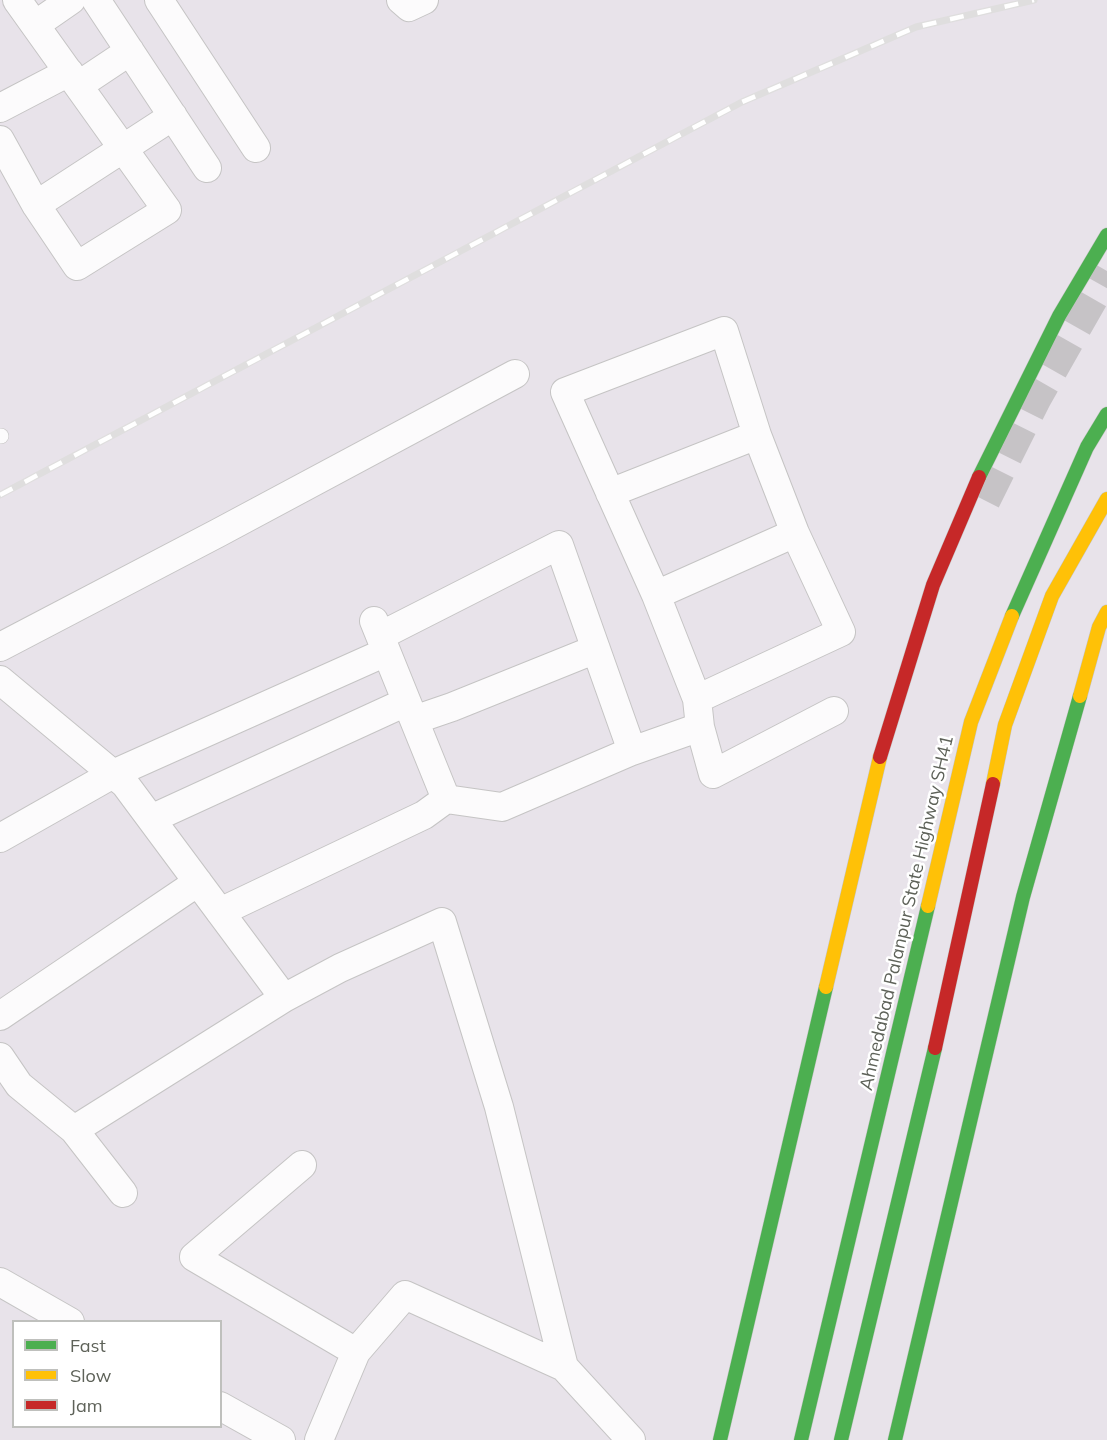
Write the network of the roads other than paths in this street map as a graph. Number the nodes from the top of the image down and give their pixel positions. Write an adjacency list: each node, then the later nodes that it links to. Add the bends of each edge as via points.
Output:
1 (17, 0): 7 (street)
2 (71, 0): 7 (street)
3 (96, 0): 8 (street)
4 (159, 0): 14 (street)
5 (401, 0): 6 (street, via 409,7)
6 (424, 0)
7 (35, 25): 9 (street)
8 (130, 51): 9 (street); 11 (street)
9 (74, 78): 10 (street); 13 (street)
10 (0, 108)
11 (173, 116): 13 (street); 15 (street)
12 (0, 140): 16 (street)
13 (124, 147): 16 (street); 16 (street, via 167,210 77,266)
14 (256, 148)
15 (207, 168)
16 (36, 205)
17 (1107, 235): 54 (main road, via 1059,316 992,447 930,595 881,752)
18 (515, 374): 27 (street)
19 (1107, 414): 55 (main road, Ahmedabad Palanpur State Highway SH41, via 1087,447 1025,583 971,722)
20 (757, 435): 21 (street); 21 (street, via 724,332 566,392); 23 (street)
21 (610, 493): 24 (street)
22 (1107, 499): 56 (main road, via 1052,596 1005,725 951,981)
23 (795, 534): 24 (street); 32 (street, via 841,632)
24 (656, 595): 32 (street)
25 (1107, 612): 57 (main road, via 1098,627 1023,897)
26 (380, 636): 28 (street, via 559,545); 30 (street); 34 (street)
27 (0, 646)
28 (596, 649): 30 (street, via 452,707); 33 (street)
29 (0, 680): 34 (street)
30 (410, 711): 35 (street); 36 (street)
31 (834, 711): 32 (street, via 713,774)
32 (699, 713): 33 (street)
33 (632, 751): 35 (street, via 502,807)
34 (113, 774): 36 (street); 37 (street)
35 (446, 799): 39 (street, via 424,815)
36 (151, 819): 38 (street)
37 (0, 838)
38 (198, 882): 39 (street); 41 (street)
39 (220, 912): 40 (street)
40 (284, 998): 43 (street); 49 (street, via 442,922 499,1107)
41 (0, 1016)
42 (0, 1057): 43 (street, via 19,1085)
43 (74, 1130): 45 (street)
44 (302, 1165): 48 (street, via 194,1257)
45 (123, 1193)
46 (0, 1282): 47 (street)
47 (66, 1320)
48 (356, 1352): 49 (street, via 405,1295); 52 (street)
49 (564, 1368): 53 (street)
50 (222, 1407): 51 (street)
51 (281, 1440)
52 (318, 1440)
53 (631, 1440)
54 (720, 1440)
55 (801, 1440)
56 (841, 1440)
57 (895, 1440)

